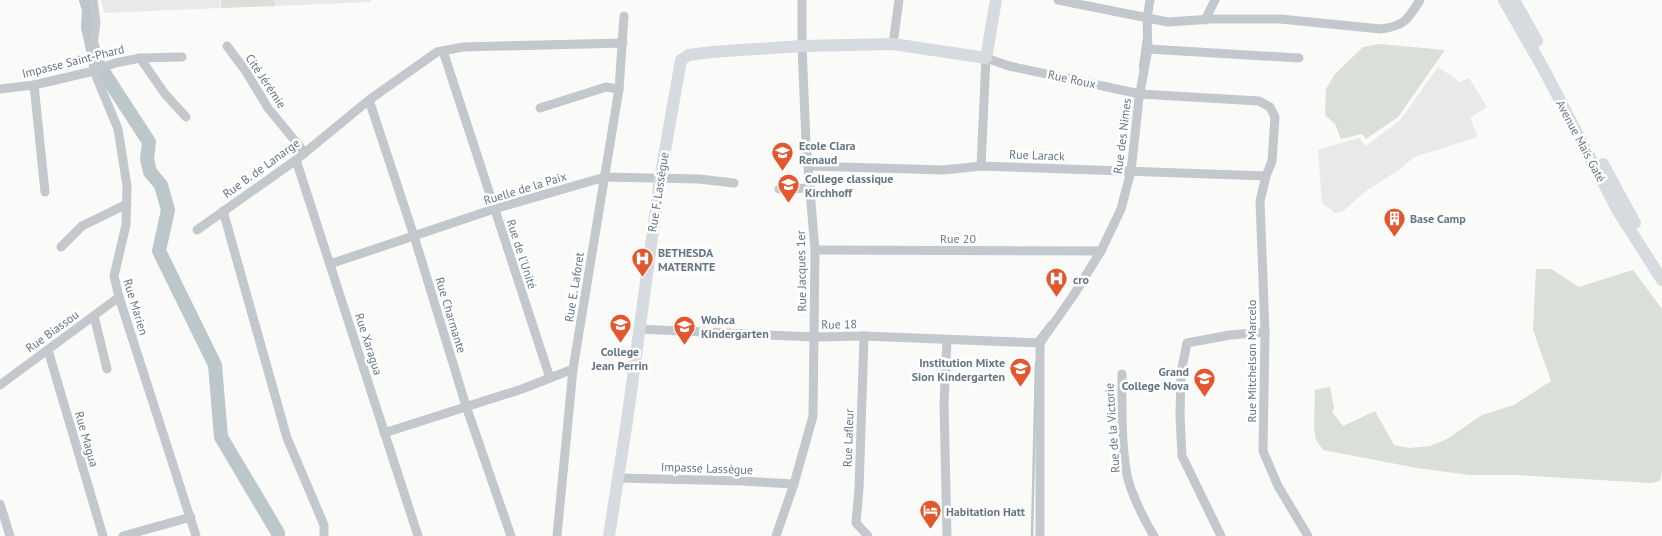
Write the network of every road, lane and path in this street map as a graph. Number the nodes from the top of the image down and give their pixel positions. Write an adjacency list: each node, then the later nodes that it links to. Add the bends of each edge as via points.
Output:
1 (93, 0): 24 (street, Rue Marien, via 96,22 92,53)
2 (802, 0): 17 (street, Rue Jacques 1er)
3 (899, 0): 15 (street)
4 (996, 0): 22 (street)
5 (1058, 0): 12 (street)
6 (1150, 0): 12 (street, Rue des Nimes)
7 (1215, 0): 13 (street)
8 (1420, 0): 13 (street, via 1397,27 1381,29 1280,19)
9 (1504, 0): 54 (street, Avenue Maïs Gaté, via 1618,211)
10 (1514, 0): 53 (street, Avenue Maïs Gaté, via 1636,226)
11 (624, 16): 14 (street, Rue E. Laforet)
12 (1147, 19): 13 (street, via 1168,22); 18 (street, Rue des Nimes)
13 (1205, 20)
14 (622, 43): 19 (street, Rue B. de Lanarge, via 463,46); 27 (street, Rue E. Laforet)
15 (893, 44): 17 (street, Rue Roux); 22 (street, Rue Roux)
16 (227, 46): 32 (street, Cité Jérémie, via 268,108)
17 (802, 46): 34 (street, Rue Jacques 1er); 39 (street, Rue F. Lassègue, via 684,57)
18 (1148, 49): 23 (street); 28 (street, Rue des Nimes)
19 (443, 51): 29 (street, Rue B. de Lanarge); 45 (street, Rue de l'Unité)
20 (182, 57): 21 (street, Impasse Saint-Phard)
21 (140, 58): 24 (street, Impasse Saint-Phard); 31 (street)
22 (986, 58): 28 (street, Rue Roux, via 1009,66); 35 (street)
23 (1299, 58)
24 (94, 71): 25 (street, Impasse Saint-Phard); 44 (street, Rue Marien, via 118,129)
25 (34, 85): 26 (street, Impasse Saint-Phard); 43 (street)
26 (0, 89)
27 (619, 89): 30 (street, via 606,86); 38 (street, Rue E. Laforet)
28 (1140, 94): 36 (street, Rue des Nimes); 37 (street, Rue Roux, via 1259,100 1270,107 1275,117 1272,161)
29 (369, 100): 32 (street, Rue B. de Lanarge); 48 (street, Rue Charmante)
30 (540, 108)
31 (186, 117)
32 (305, 152): 33 (street, Rue B. de Lanarge)
33 (296, 160): 46 (street, Rue B. de Lanarge); 52 (street, Rue Xaragua)
34 (808, 166): 35 (street, Rue Larack, via 944,170); 41 (street, Rue Jacques 1er)
35 (981, 166): 36 (street, Rue Larack)
36 (1131, 171): 37 (street, Rue Larack); 51 (street, Rue des Nimes, via 1121,209)
37 (1266, 176): 58 (street, Rue Mitchelson Marcelo, via 1260,201)
38 (605, 177): 39 (street, Ruelle de la Paix); 45 (street, Ruelle de la Paix); 65 (street, Rue E. Laforet)
39 (660, 179): 40 (street, Ruelle de la Paix); 57 (street, Rue F. Lassègue)
40 (734, 183)
41 (811, 188): 42 (street); 50 (street, Rue Jacques 1er)
42 (780, 189)
43 (45, 192)
44 (127, 204): 49 (street, via 82,226); 55 (street, Rue Marien, via 126,225 114,276)
45 (494, 209): 48 (street, Ruelle de la Paix); 67 (street, Rue de l'Unité)
46 (223, 211): 47 (street); 79 (street, Rue B. de Lanarge, via 287,438 324,525)
47 (197, 230)
48 (414, 236): 52 (street, Ruelle de la Paix); 69 (street, Rue Charmante)
49 (61, 247)
50 (815, 250): 51 (street, Rue 20); 60 (street, Rue Jacques 1er)
51 (1101, 251): 62 (street, Rue des Nimes)
52 (330, 264): 70 (street, Rue Xaragua)
53 (1662, 266)
54 (1662, 280)
55 (119, 297): 56 (street, Rue Biassou); 74 (street, Rue Marien)
56 (94, 316): 63 (street, Rue Biassou); 64 (street)
57 (638, 329): 60 (street, Rue 18); 71 (street, Rue F. Lassègue)
58 (1265, 332): 89 (street, via 1187,343 1181,372 1182,456); 90 (street, Rue Mitchelson Marcelo, via 1263,451 1278,486)
59 (864, 336): 60 (street, Rue 18); 61 (street, Rue 18); 85 (street, Rue Lafleur, via 856,523)
60 (814, 337): 72 (street, Rue Jacques 1er, via 812,416)
61 (948, 340): 62 (street, Rue 18); 86 (street, via 944,403)
62 (1040, 343): 87 (street)
63 (48, 350): 68 (street, Rue Biassou); 76 (street, Rue Magua)
64 (107, 369)
65 (574, 369): 67 (street); 82 (street, Rue E. Laforet)
66 (1122, 374): 88 (street, Rue de la Victorie, via 1127,476)
67 (550, 378): 69 (street)
68 (0, 385)
69 (466, 406): 70 (street); 81 (street, Rue Charmante)
70 (384, 433): 80 (street, Rue Xaragua)
71 (618, 478): 72 (street, Impasse Lassègue); 83 (street, Rue F. Lassègue)
72 (794, 484): 84 (street, Rue Jacques 1er)
73 (0, 504): 75 (street)
74 (191, 517): 77 (street); 78 (street, Rue Marien)
75 (10, 536)
76 (103, 536)
77 (123, 536)
78 (196, 536)
79 (324, 536)
80 (418, 536)
81 (511, 536)
82 (557, 536)
83 (609, 536)
84 (776, 536)
85 (868, 536)
86 (947, 536)
87 (1040, 536)
88 (1154, 536)
89 (1221, 536)
90 (1308, 536)

